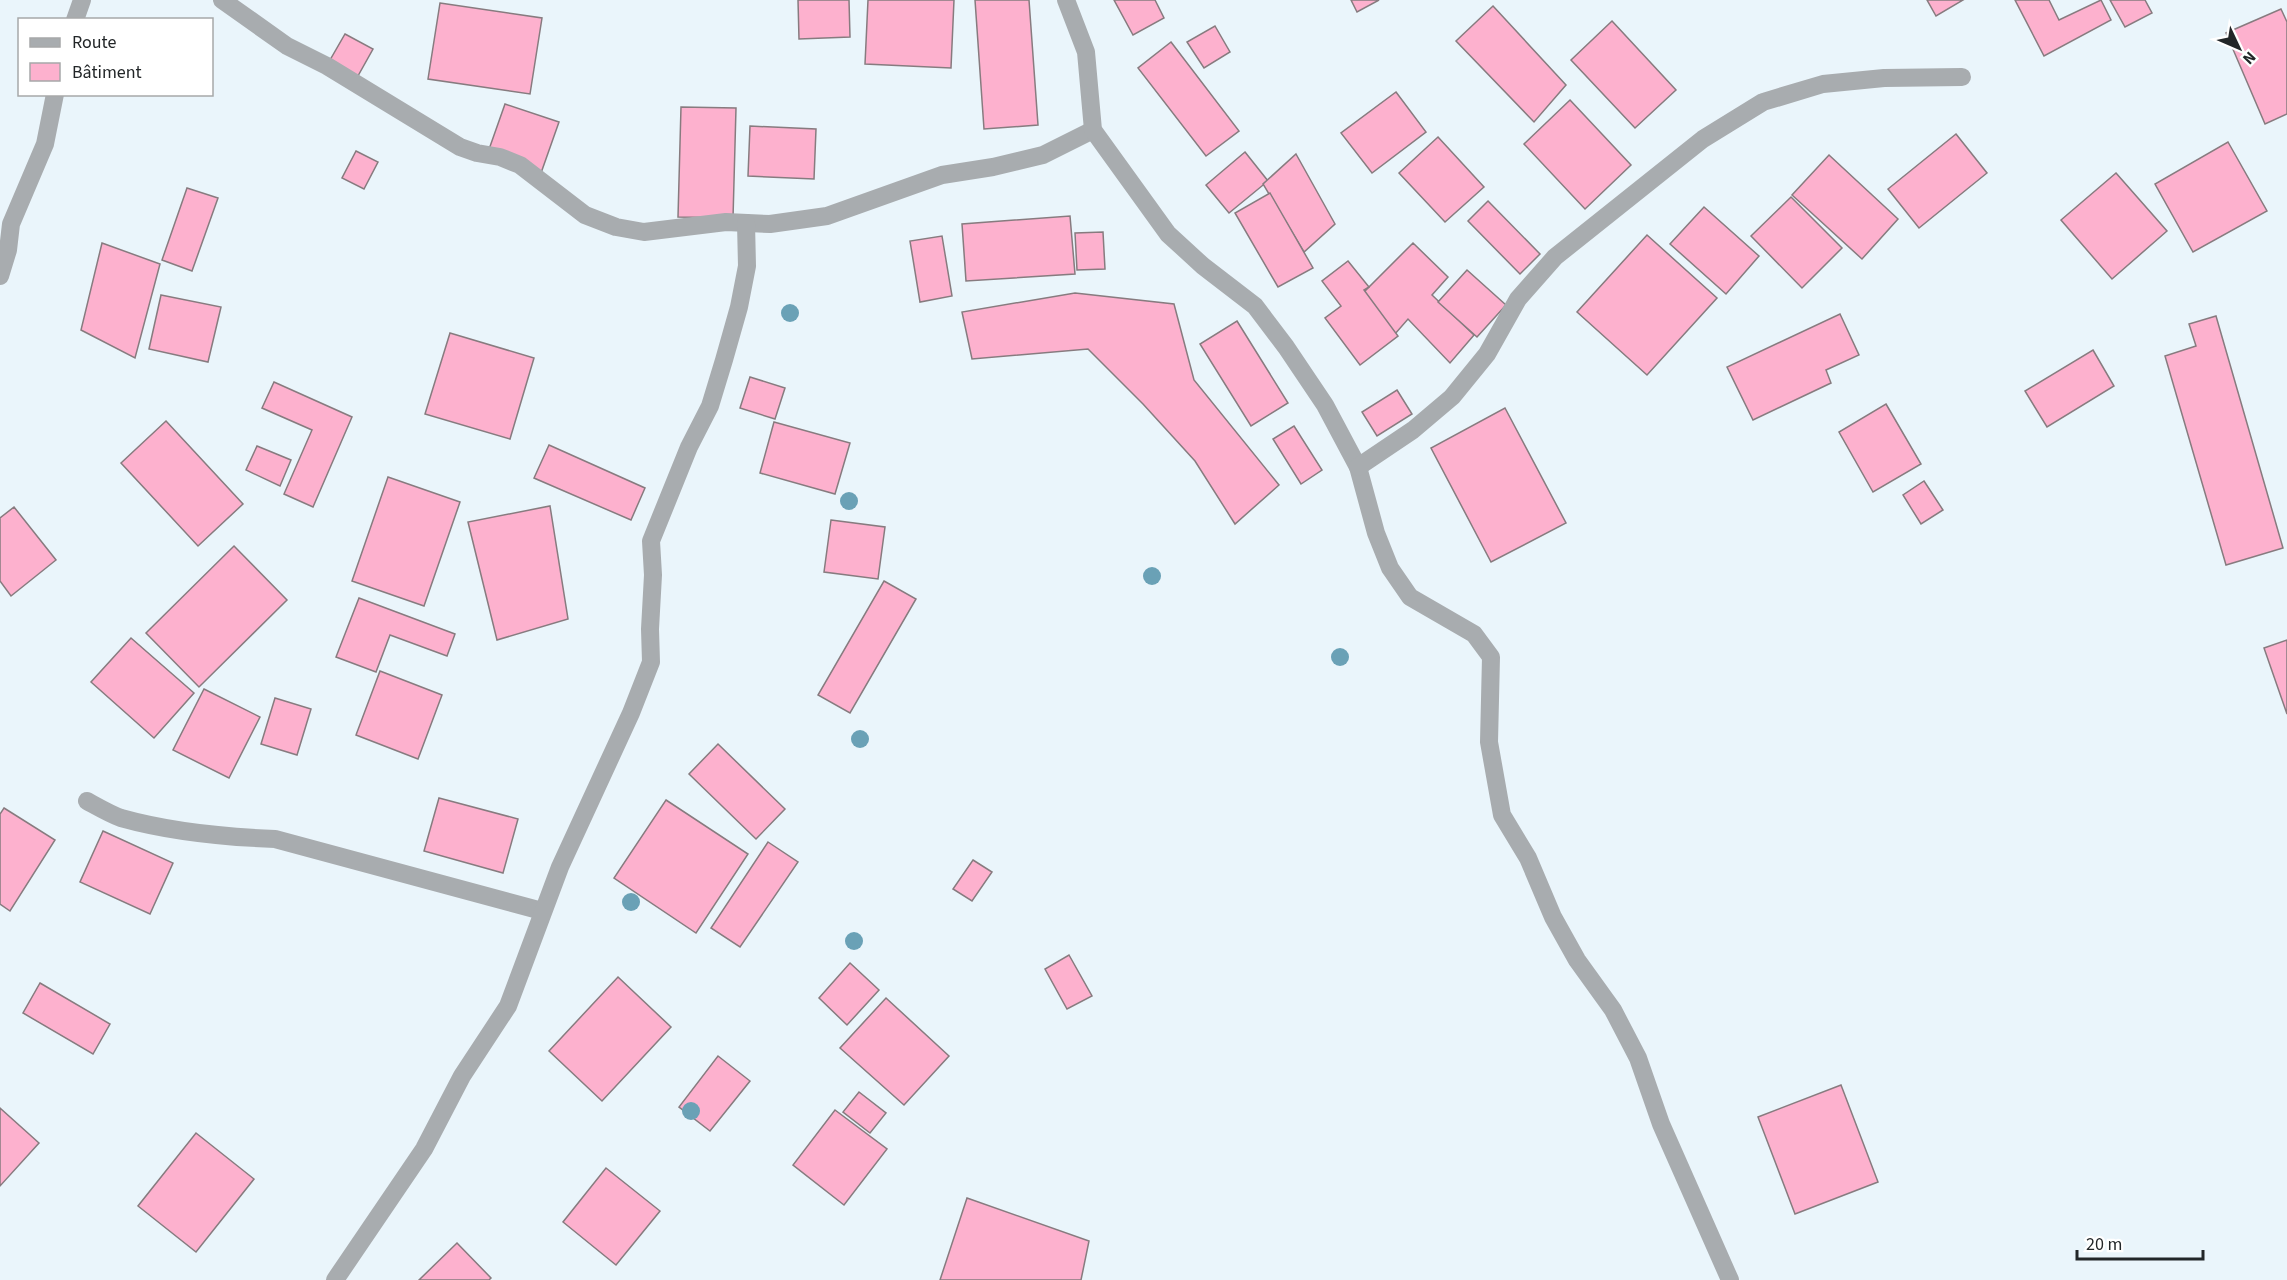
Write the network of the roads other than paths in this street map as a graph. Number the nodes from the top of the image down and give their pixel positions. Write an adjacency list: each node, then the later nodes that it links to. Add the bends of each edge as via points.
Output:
1 (82, 0): 4 (street)
2 (222, 0): 8 (street, via 287,46 460,147 520,165 585,215 644,232)
3 (1066, 0): 7 (street, via 1086,52)
4 (76, 18)
5 (1962, 77): 10 (street, via 1824,84 1763,102 1703,139 1555,257 1518,299 1487,354 1452,396 1413,430)
6 (55, 96): 9 (street, via 45,144 11,224)
7 (1093, 130): 8 (street, via 1043,155 942,175 827,216 770,224); 10 (street, via 1168,234 1255,306 1325,405)
8 (746, 223): 12 (street, via 747,266 722,369 710,406 651,541 651,662 615,752)
9 (0, 276)
10 (1358, 467): 14 (street, via 1376,533 1390,568 1410,597 1474,634 1491,657 1489,742 1502,815 1528,858 1567,943 1613,1010 1638,1058 1661,1124)
11 (87, 801): 12 (street, via 119,817 186,832 275,839)
12 (542, 911): 13 (street, via 508,1006 462,1076 424,1149)
13 (335, 1280)
14 (1730, 1280)

